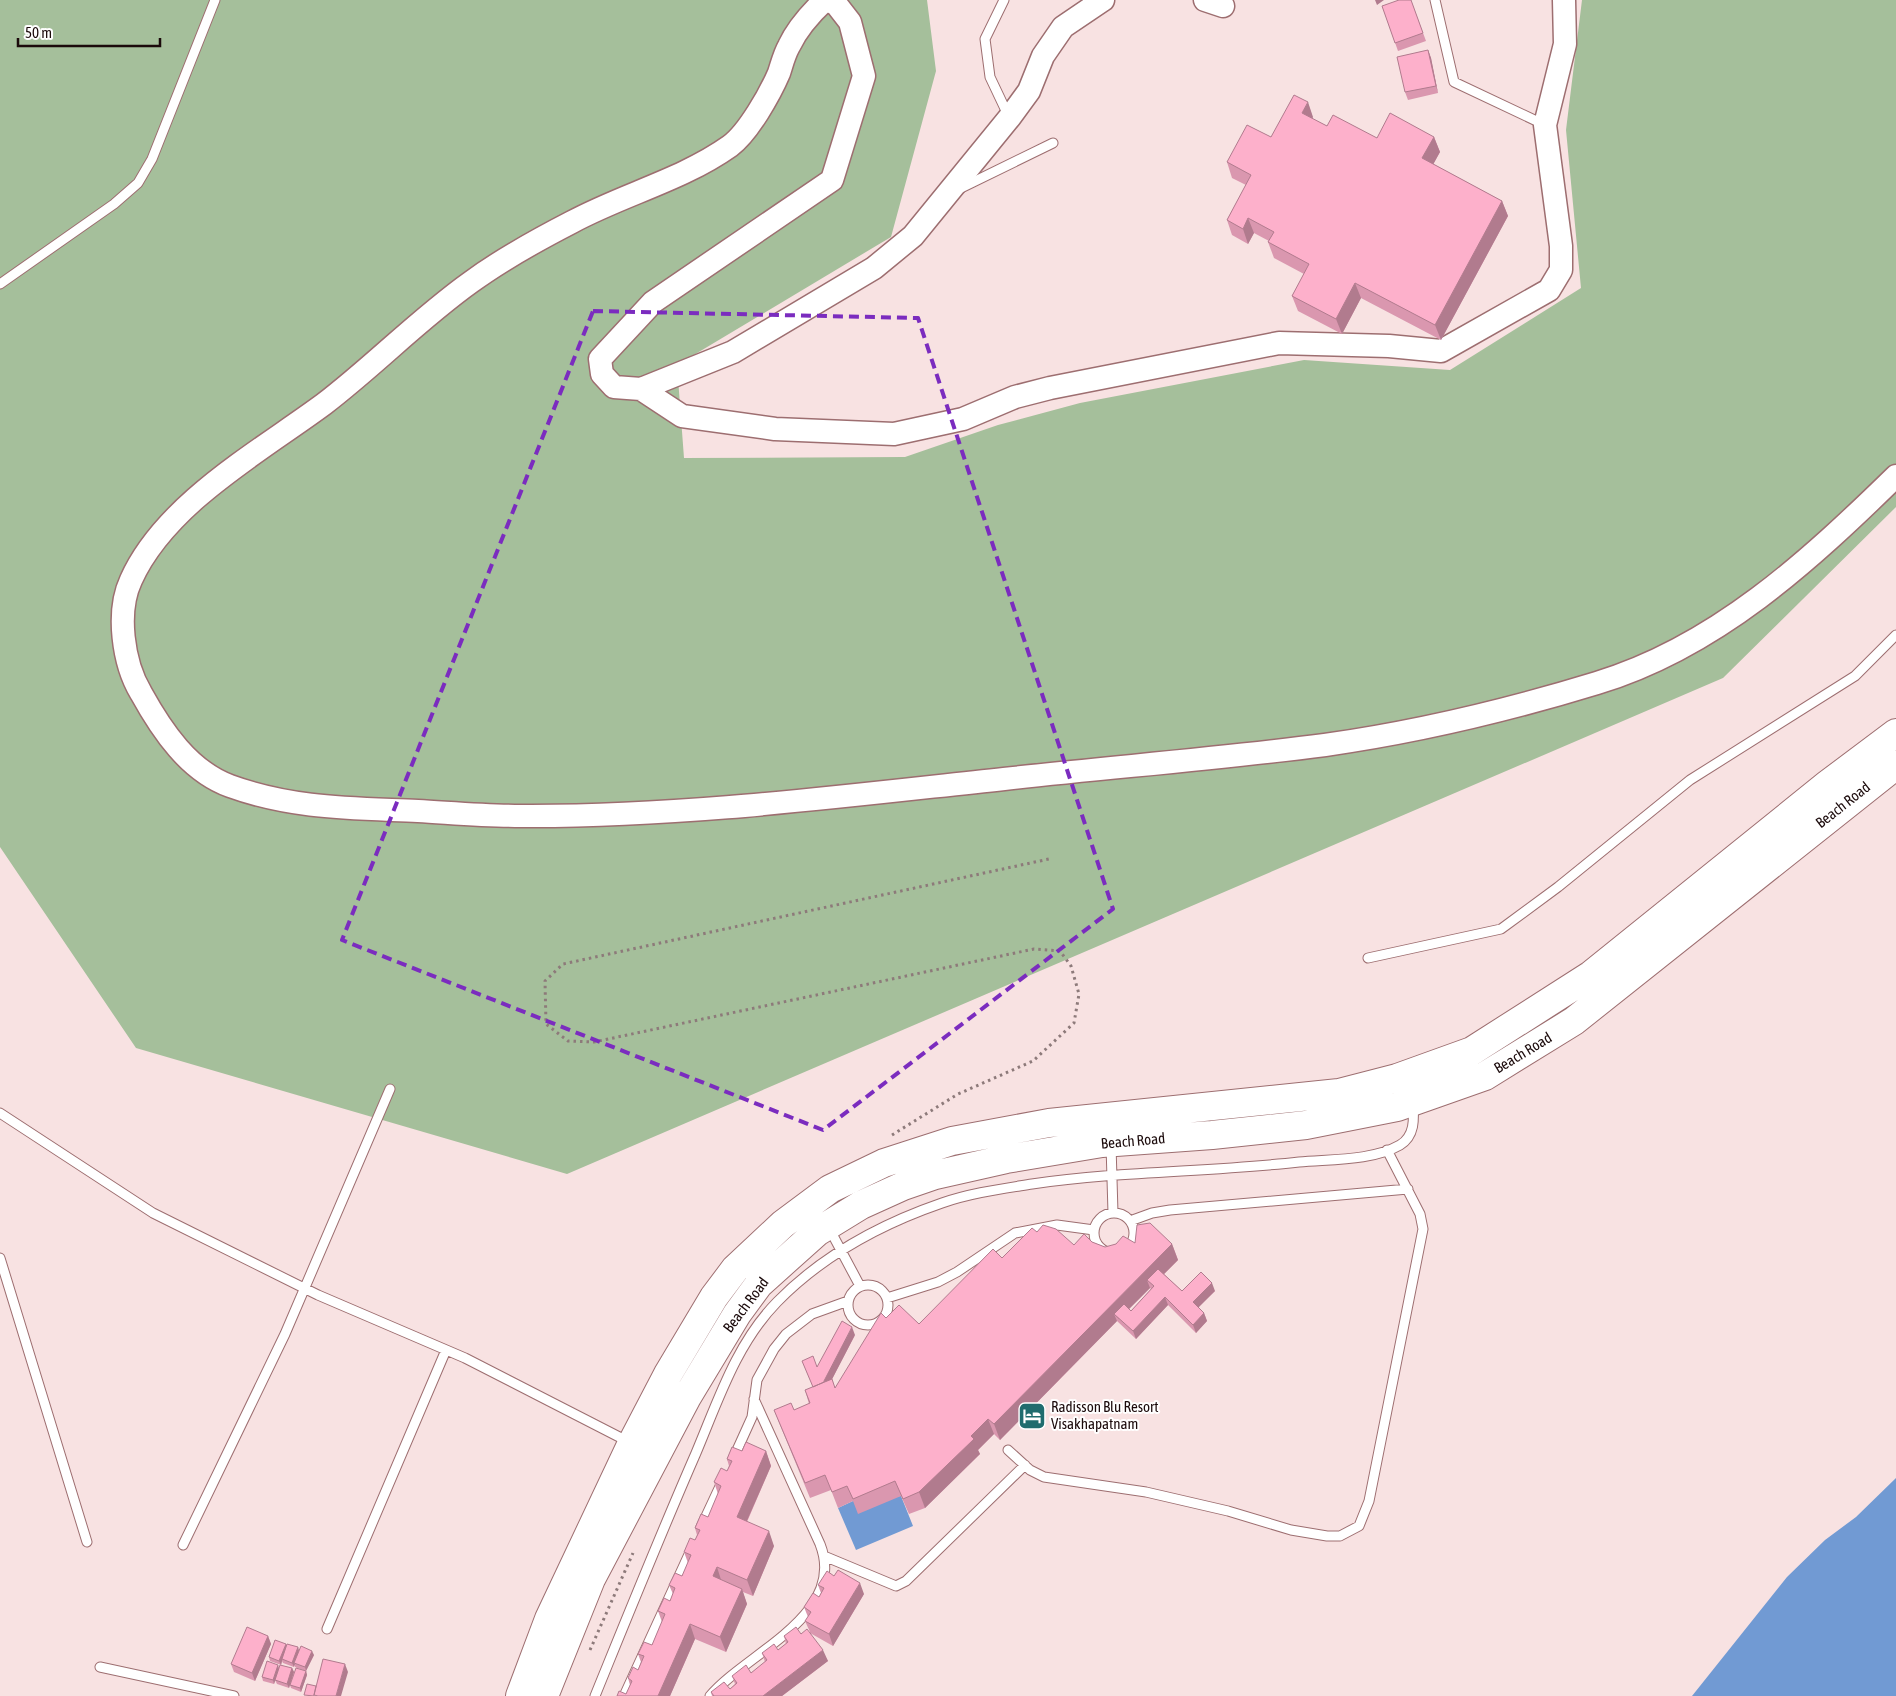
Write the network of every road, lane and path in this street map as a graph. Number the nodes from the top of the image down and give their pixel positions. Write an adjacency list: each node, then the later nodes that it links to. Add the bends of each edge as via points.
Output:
1 (215, 0): 10 (lane, via 152,159 138,183 114,204)
2 (1004, 0): 6 (lane, via 985,39 990,77)
3 (1103, 0): 6 (street, via 1063,27 1043,56 1029,91)
4 (1435, 0): 7 (lane, via 1454,82)
5 (1564, 0): 7 (street, via 1565,44)
6 (1010, 117): 9 (street)
7 (1545, 125): 11 (street, via 1561,246 1561,270 1550,290 1441,351 1280,343 1050,388 1015,397 964,419 894,434 776,429 682,416)
8 (1053, 143): 9 (lane)
9 (949, 194): 11 (street, via 913,236 874,268 733,352)
10 (0, 284)
11 (641, 389): 12 (street, via 614,387 602,374 600,359 653,302 832,180 864,76 850,22 836,4 825,0 816,7 791,40 776,81 738,141 674,178 575,220 472,281 327,401 256,451 169,522 128,585 123,615 126,656 137,688 176,746 200,771 226,784 295,804 516,816 622,814 752,804 1155,765 1333,744 1451,722 1603,682 1663,657 1714,630 1768,591 1812,556)
12 (1896, 476)
13 (1896, 635): 17 (lane, via 1855,676 1690,780 1501,929)
14 (1896, 733): 20 (main road, via 1591,975 1472,1051 1397,1078 1339,1093)
15 (1896, 765): 19 (main road, Beach Road, via 1574,1021 1485,1076)
16 (1049, 860): 23 (path, via 563,964 545,982 546,1024 568,1041 594,1042 1034,949 1060,951 1071,966 1079,994 1074,1023 1033,1060 958,1094)
17 (1368, 958)
18 (390, 1089): 35 (lane)
19 (1413, 1101): 22 (main road, Beach Road, via 1306,1125); 25 (lane, via 1414,1123 1410,1136)
20 (1174, 1109): 22 (main road); 40 (main road, via 1049,1123 952,1141 884,1163 830,1189 783,1224 735,1269 714,1297 668,1374)
21 (0, 1113): 35 (lane, via 153,1213)
22 (1174, 1138): 24 (main road, Beach Road)
23 (884, 1140)
24 (1111, 1142): 26 (lane); 30 (main road, Beach Road, via 1006,1159 935,1176 861,1205)
25 (1387, 1150): 26 (lane, via 1364,1156 1264,1166); 27 (lane)
26 (1112, 1174): 28 (lane); 32 (lane, via 969,1196 904,1218)
27 (1408, 1189): 29 (lane, via 1170,1210); 42 (lane, via 1420,1214 1423,1229 1421,1245 1368,1501 1359,1526 1340,1536 1311,1534 1146,1492 1044,1477)
28 (1113, 1213): 29 (lane); 31 (lane, via 1100,1218)
29 (1130, 1221): 31 (lane, via 1133,1240 1130,1246 1118,1253 1105,1252 1100,1248)
30 (828, 1226): 32 (lane); 54 (main road, Beach Road, via 759,1284 686,1396 591,1579)
31 (1094, 1230): 36 (lane, via 1057,1225 1015,1233 938,1282)
32 (843, 1250): 34 (lane); 55 (lane, via 806,1276 776,1303 738,1355)
33 (0, 1258): 44 (lane)
34 (860, 1286): 36 (lane, via 873,1285); 37 (lane)
35 (305, 1287): 38 (lane); 46 (lane)
36 (887, 1298): 37 (lane, via 887,1312 872,1324 859,1323 854,1319)
37 (848, 1301): 39 (lane, via 812,1314 786,1334 764,1364)
38 (446, 1350): 40 (lane); 49 (lane)
39 (754, 1399): 43 (lane, via 746,1434); 48 (lane)
40 (632, 1443): 53 (main road, via 549,1619)
41 (1008, 1450): 42 (lane)
42 (1025, 1465): 48 (lane, via 902,1584 891,1585)
43 (699, 1533)
44 (87, 1542)
45 (694, 1542): 56 (lane)
46 (183, 1545)
47 (634, 1551): 50 (path)
48 (824, 1556): 57 (lane, via 826,1568 818,1593 799,1622)
49 (327, 1629)
50 (589, 1650)
51 (100, 1667): 52 (lane)
52 (234, 1696)
53 (520, 1696)
54 (544, 1696)
55 (595, 1696)
56 (624, 1696)
57 (710, 1696)

